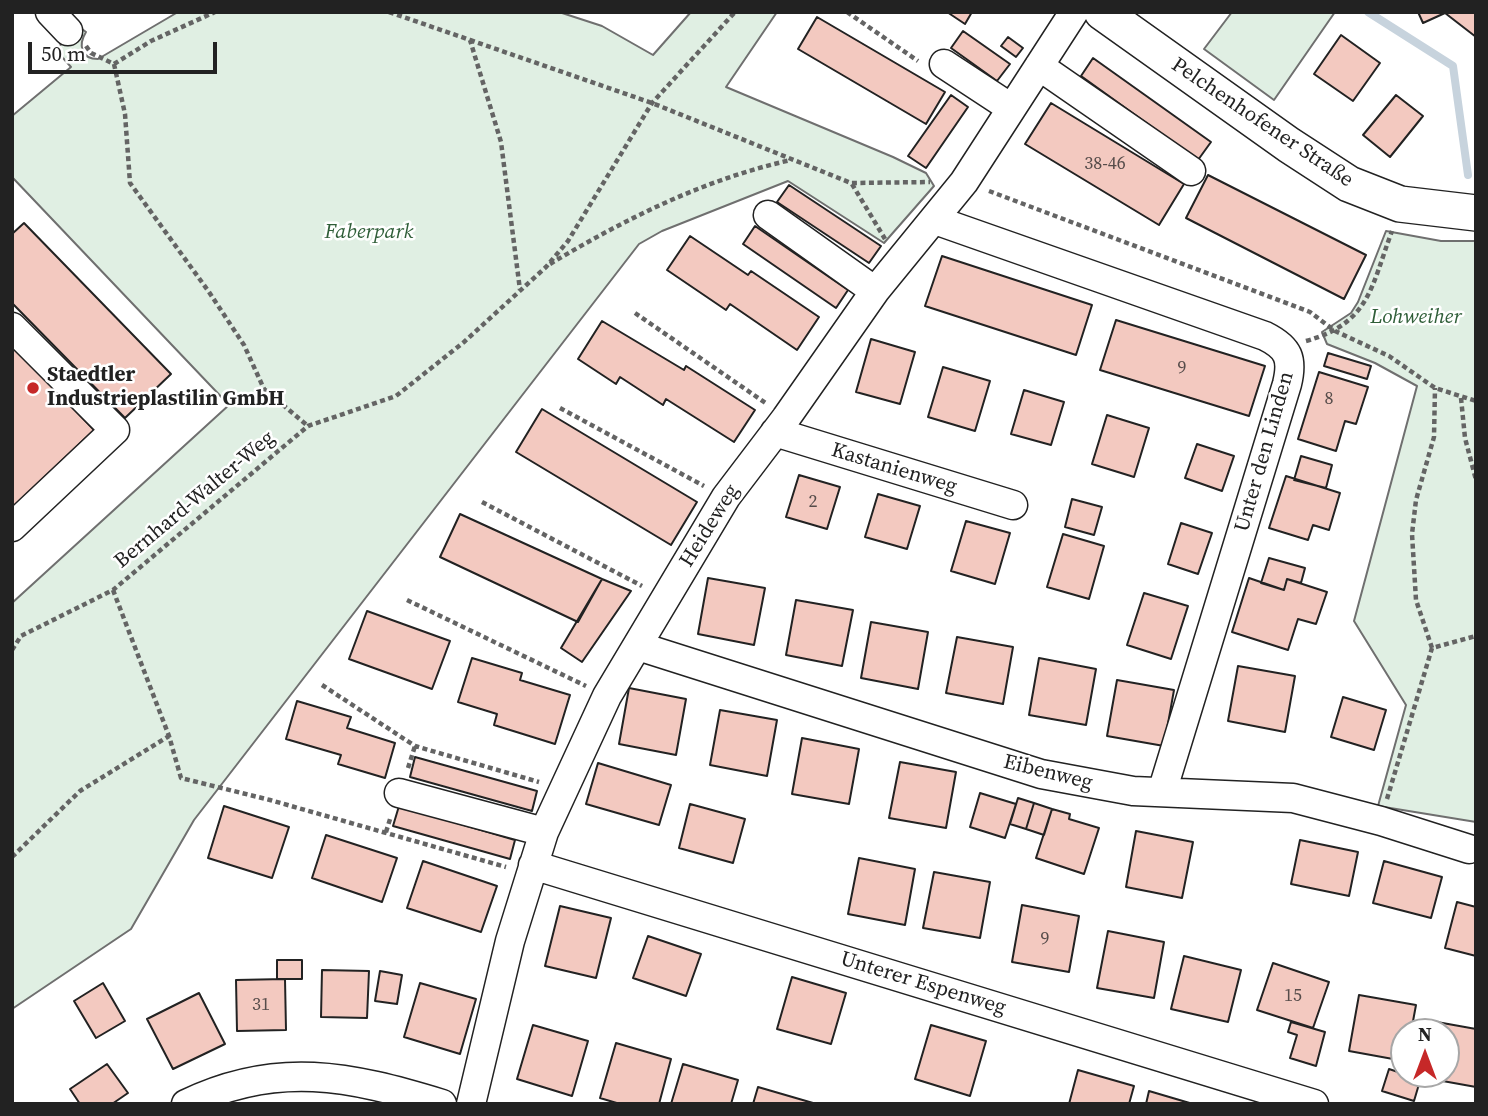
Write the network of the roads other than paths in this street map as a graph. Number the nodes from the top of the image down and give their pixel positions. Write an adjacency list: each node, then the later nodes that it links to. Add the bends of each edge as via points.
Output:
1 (1074, 12): 4 (street, Heideweg)
2 (1102, 12): 7 (main road, Pelchenhofener Straße, via 1322,167 1369,194 1399,204)
3 (944, 64): 5 (street)
4 (1039, 66): 5 (street, Heideweg); 6 (street)
5 (1011, 108): 9 (street, Heideweg)
6 (1191, 171)
7 (1476, 213)
8 (768, 215): 10 (street)
9 (936, 220): 10 (street, Heideweg); 16 (street, Unter den Linden, via 1265,336 1285,348 1291,362)
10 (875, 291): 12 (street, Heideweg)
11 (12, 327): 14 (street, via 115,430)
12 (781, 425): 13 (street, Kastanienweg); 15 (street, Heideweg, via 726,497)
13 (1013, 505)
14 (12, 527)
15 (638, 646): 16 (street, Eibenweg, via 1041,774 1097,786); 18 (street, Heideweg, via 607,696)
16 (1162, 792): 19 (street, Eibenweg, via 1293,799)
17 (399, 793): 18 (street)
18 (544, 832): 20 (street, Heideweg)
19 (1469, 849)
20 (531, 869): 23 (street, Heideweg); 24 (street, Unterer Espenweg)
21 (186, 1104): 22 (street, via 235,1083 310,1075 361,1081)
22 (442, 1104)
23 (471, 1104)
24 (1314, 1104)

